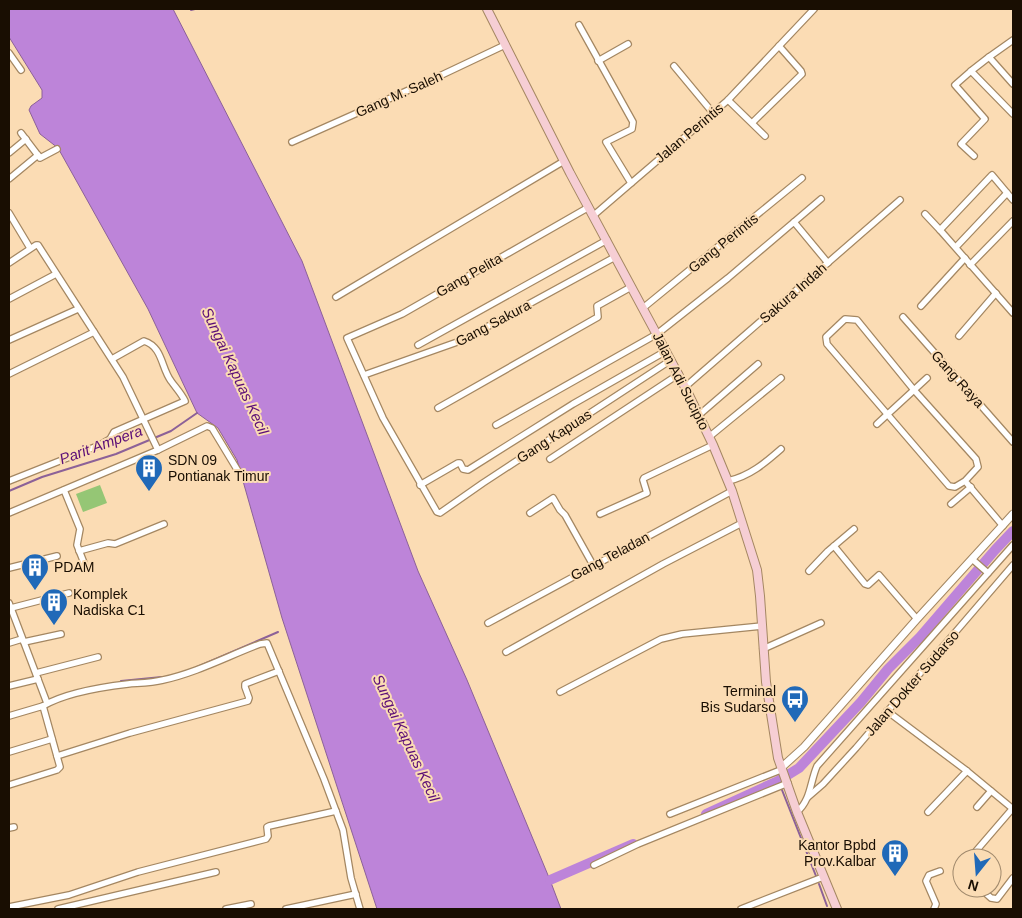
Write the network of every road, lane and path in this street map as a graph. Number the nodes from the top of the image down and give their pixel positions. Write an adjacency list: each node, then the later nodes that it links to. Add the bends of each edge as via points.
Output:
1 (486, 9): 6 (main road, Jalan Adi Sucipto)
2 (814, 9): 7 (street, Jalan Perintis)
3 (578, 25): 10 (street)
4 (1013, 40): 9 (street)
5 (628, 44): 10 (street)
6 (505, 45): 22 (street, Gang M. Saleh); 27 (main road, Jalan Adi Sucipto)
7 (779, 46): 15 (street, Jalan Perintis); 18 (street, via 802,74)
8 (9, 53): 12 (street)
9 (989, 57): 13 (street); 14 (street)
10 (598, 61): 30 (street, via 633,122 632,129 606,142)
11 (674, 66): 16 (street)
12 (21, 70)
13 (974, 73): 17 (street); 26 (street, via 955,85 985,119 962,144)
14 (1013, 84)
15 (728, 100): 16 (street, Jalan Perintis); 18 (street)
16 (713, 113): 30 (street, Jalan Perintis)
17 (1013, 114)
18 (753, 122): 20 (street)
19 (21, 133): 21 (street)
20 (765, 136)
21 (26, 139): 24 (street); 25 (street)
22 (292, 142)
23 (57, 149): 25 (street, via 42,158)
24 (9, 153)
25 (38, 155): 29 (street)
26 (974, 156)
27 (564, 161): 35 (main road, Jalan Adi Sucipto); 53 (street)
28 (802, 178): 56 (street, Gang Perintis)
29 (9, 179)
30 (632, 183): 38 (street, Jalan Perintis)
31 (1007, 193): 34 (street); 41 (street, via 992,175); 44 (street)
32 (821, 199): 40 (street)
33 (900, 200): 48 (street, Sakura Indah)
34 (1013, 200)
35 (589, 207): 38 (main road, Jalan Adi Sucipto); 70 (street, Gang Pelita, via 402,314 346,338)
36 (9, 213): 43 (street)
37 (925, 214): 41 (street)
38 (594, 215): 42 (main road, Jalan Adi Sucipto)
39 (1013, 221): 49 (street)
40 (794, 222): 48 (street); 61 (street)
41 (940, 230): 44 (street)
42 (607, 240): 45 (main road, Jalan Adi Sucipto); 64 (street)
43 (30, 248): 47 (street); 50 (street, via 38,246)
44 (956, 248): 46 (street)
45 (615, 257): 51 (main road, Jalan Adi Sucipto); 70 (street, Gang Sakura, via 470,337)
46 (965, 258): 49 (street); 55 (street)
47 (9, 263)
48 (828, 263): 74 (street, Sakura Indah)
49 (970, 265): 52 (street)
50 (56, 274): 54 (street); 57 (street)
51 (631, 287): 56 (main road, Jalan Adi Sucipto); 76 (street, via 597,306 598,317)
52 (996, 293): 58 (street); 62 (street)
53 (336, 298)
54 (9, 299)
55 (921, 306)
56 (643, 308): 61 (main road, Jalan Adi Sucipto)
57 (78, 309): 60 (street); 63 (street)
58 (1013, 313)
59 (903, 317): 83 (street, Gang Raya)
60 (94, 332): 66 (street); 69 (street)
61 (658, 334): 65 (main road, Jalan Adi Sucipto); 81 (street)
62 (959, 336)
63 (9, 340)
64 (418, 345)
65 (666, 350): 67 (main road, Jalan Adi Sucipto); 92 (street, via 468,470 458,463)
66 (112, 359): 79 (street); 79 (street, via 144,341 149,343 158,350 170,380 178,387 185,401)
67 (671, 360): 71 (main road, Jalan Adi Sucipto); 92 (street, Gang Kapuas, via 440,512)
68 (758, 364): 77 (street)
69 (9, 374)
70 (364, 374): 92 (street, via 383,418)
71 (678, 374): 74 (main road, Jalan Adi Sucipto); 87 (street)
72 (781, 378): 82 (street)
73 (928, 378): 75 (street)
74 (685, 386): 77 (main road, Jalan Adi Sucipto)
75 (914, 390): 78 (street); 78 (street, via 856,320 845,320 826,337 827,344); 91 (street, via 976,460 978,467)
76 (438, 408)
77 (699, 415): 82 (main road, Jalan Adi Sucipto)
78 (888, 415): 80 (street); 91 (street, via 949,486 955,487)
79 (144, 419): 86 (street); 89 (street, via 114,432 100,445)
80 (877, 424)
81 (496, 425)
82 (709, 437): 84 (main road, Jalan Adi Sucipto)
83 (1013, 442)
84 (713, 445): 90 (main road, Jalan Adi Sucipto); 99 (street, via 644,478 647,493)
85 (781, 449): 90 (street, via 752,473)
86 (158, 450): 88 (street, via 210,426); 94 (street)
87 (550, 459)
88 (238, 471)
89 (9, 481)
90 (728, 481): 95 (main road, Jalan Adi Sucipto)
91 (965, 481): 93 (street)
92 (420, 485)
93 (971, 487): 96 (street); 103 (street)
94 (64, 490): 97 (street); 107 (street, via 80,529 76,541)
95 (732, 491): 102 (main road, Jalan Adi Sucipto); 111 (street, Gang Teladan)
96 (951, 504)
97 (9, 513)
98 (530, 513): 111 (street, via 553,498)
99 (600, 514)
100 (1013, 514): 103 (street)
101 (164, 524): 107 (street, via 114,544)
102 (742, 524): 121 (main road, Jalan Adi Sucipto, via 757,570); 126 (street)
103 (1003, 526): 109 (street)
104 (854, 529): 106 (street)
105 (1013, 545): 115 (street)
106 (834, 546): 114 (street); 118 (street, via 865,584 879,575)
107 (79, 551): 110 (street)
108 (57, 556): 113 (street)
109 (972, 559): 115 (street); 118 (street)
110 (84, 563)
111 (593, 566): 119 (street, Gang Teladan)
112 (1013, 566): 133 (street, Jalan Dokter Sudarso)
113 (9, 568)
114 (809, 571)
115 (988, 573): 145 (street, via 817,766)
116 (69, 593): 117 (street)
117 (10, 606): 123 (street)
118 (917, 619): 138 (street)
119 (488, 623)
120 (821, 623): 125 (street)
121 (762, 626): 125 (main road, Jalan Adi Sucipto); 131 (street, via 661,639)
122 (61, 634): 123 (street)
123 (23, 641): 124 (street); 129 (street)
124 (9, 642)
125 (763, 649): 139 (main road, Jalan Adi Sucipto)
126 (506, 652)
127 (98, 656): 129 (street)
128 (279, 671): 132 (street, via 265,642 172,678 99,688); 137 (street, via 245,684 248,701); 149 (street)
129 (37, 676): 130 (street); 132 (street)
130 (9, 686)
131 (560, 692)
132 (45, 705): 134 (street); 135 (street)
133 (887, 711): 140 (street); 145 (street, Jalan Dokter Sudarso)
134 (9, 716)
135 (52, 739): 136 (street); 137 (street)
136 (9, 752)
137 (57, 756): 142 (street, via 59,769)
138 (793, 756): 139 (street); 141 (street)
139 (778, 758): 141 (main road, Jalan Adi Sucipto)
140 (967, 771): 143 (street); 151 (street)
141 (785, 775): 144 (street); 146 (street); 150 (main road, Jalan Adi Sucipto)
142 (9, 785)
143 (991, 791): 147 (street); 148 (street)
144 (725, 796): 146 (street); 152 (street)
145 (808, 798): 150 (street)
146 (729, 807): 154 (street)
147 (977, 807)
148 (1013, 808): 153 (street)
149 (336, 811): 160 (street, via 346,839); 162 (street, via 268,826 266,838 138,872 69,895)
150 (797, 812): 157 (main road, Jalan Adi Sucipto)
151 (928, 812)
152 (670, 814)
153 (979, 848)
154 (594, 865)
155 (940, 871): 169 (street, via 929,875 926,880 936,904)
156 (216, 872): 163 (street)
157 (823, 878): 167 (street); 168 (main road, Jalan Adi Sucipto)
158 (1013, 878): 159 (street)
159 (1002, 892)
160 (356, 894): 165 (street); 166 (street)
161 (251, 904): 164 (street)
162 (9, 907)
163 (58, 909)
164 (226, 909)
165 (286, 909)
166 (360, 909)
167 (741, 909)
168 (837, 909)
169 (934, 909)

